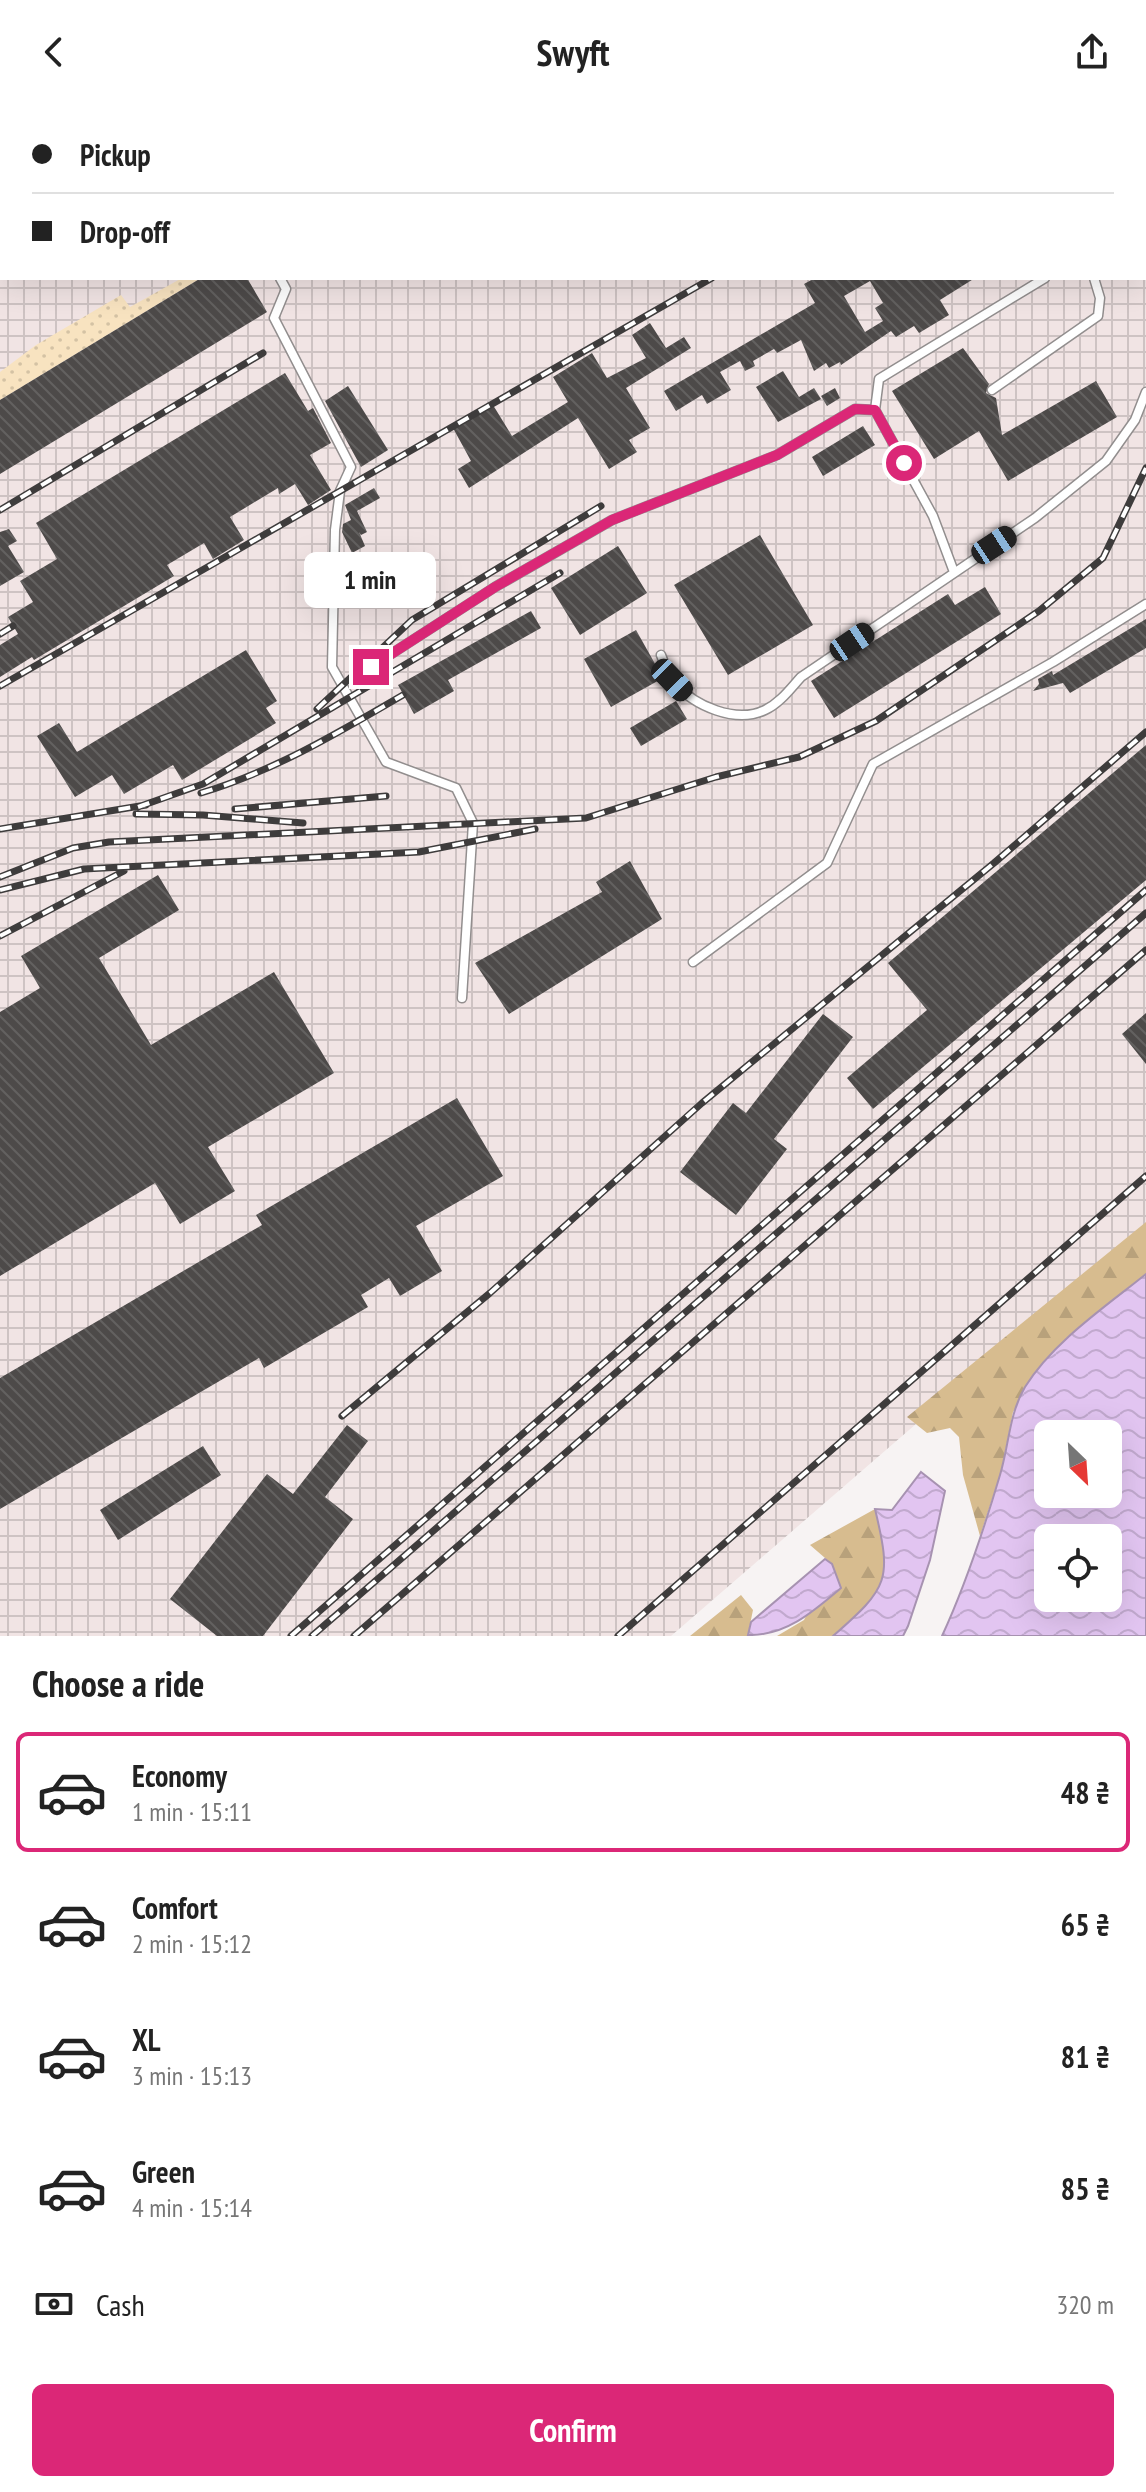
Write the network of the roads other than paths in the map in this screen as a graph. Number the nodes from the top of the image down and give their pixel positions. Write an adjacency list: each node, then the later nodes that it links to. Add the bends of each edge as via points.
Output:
1 (281, 280): 12 (lane, via 286,289 274,318 351,467 340,491 335,530 332,667 386,762 456,788 473,823)
2 (1042, 280): 6 (lane, via 879,379)
3 (1095, 280): 4 (lane, via 1098,316)
4 (992, 390)
5 (1146, 392): 7 (lane, via 1135,420 1106,461 1035,518)
6 (875, 410): 7 (lane, via 933,516); 10 (lane, via 855,409 777,455 612,520)
7 (954, 572): 9 (lane, via 801,677 762,712 725,713 688,698)
8 (1146, 604): 11 (lane, via 873,764 827,863)
9 (661, 655)
10 (371, 667)
11 (693, 962)
12 (462, 998)

